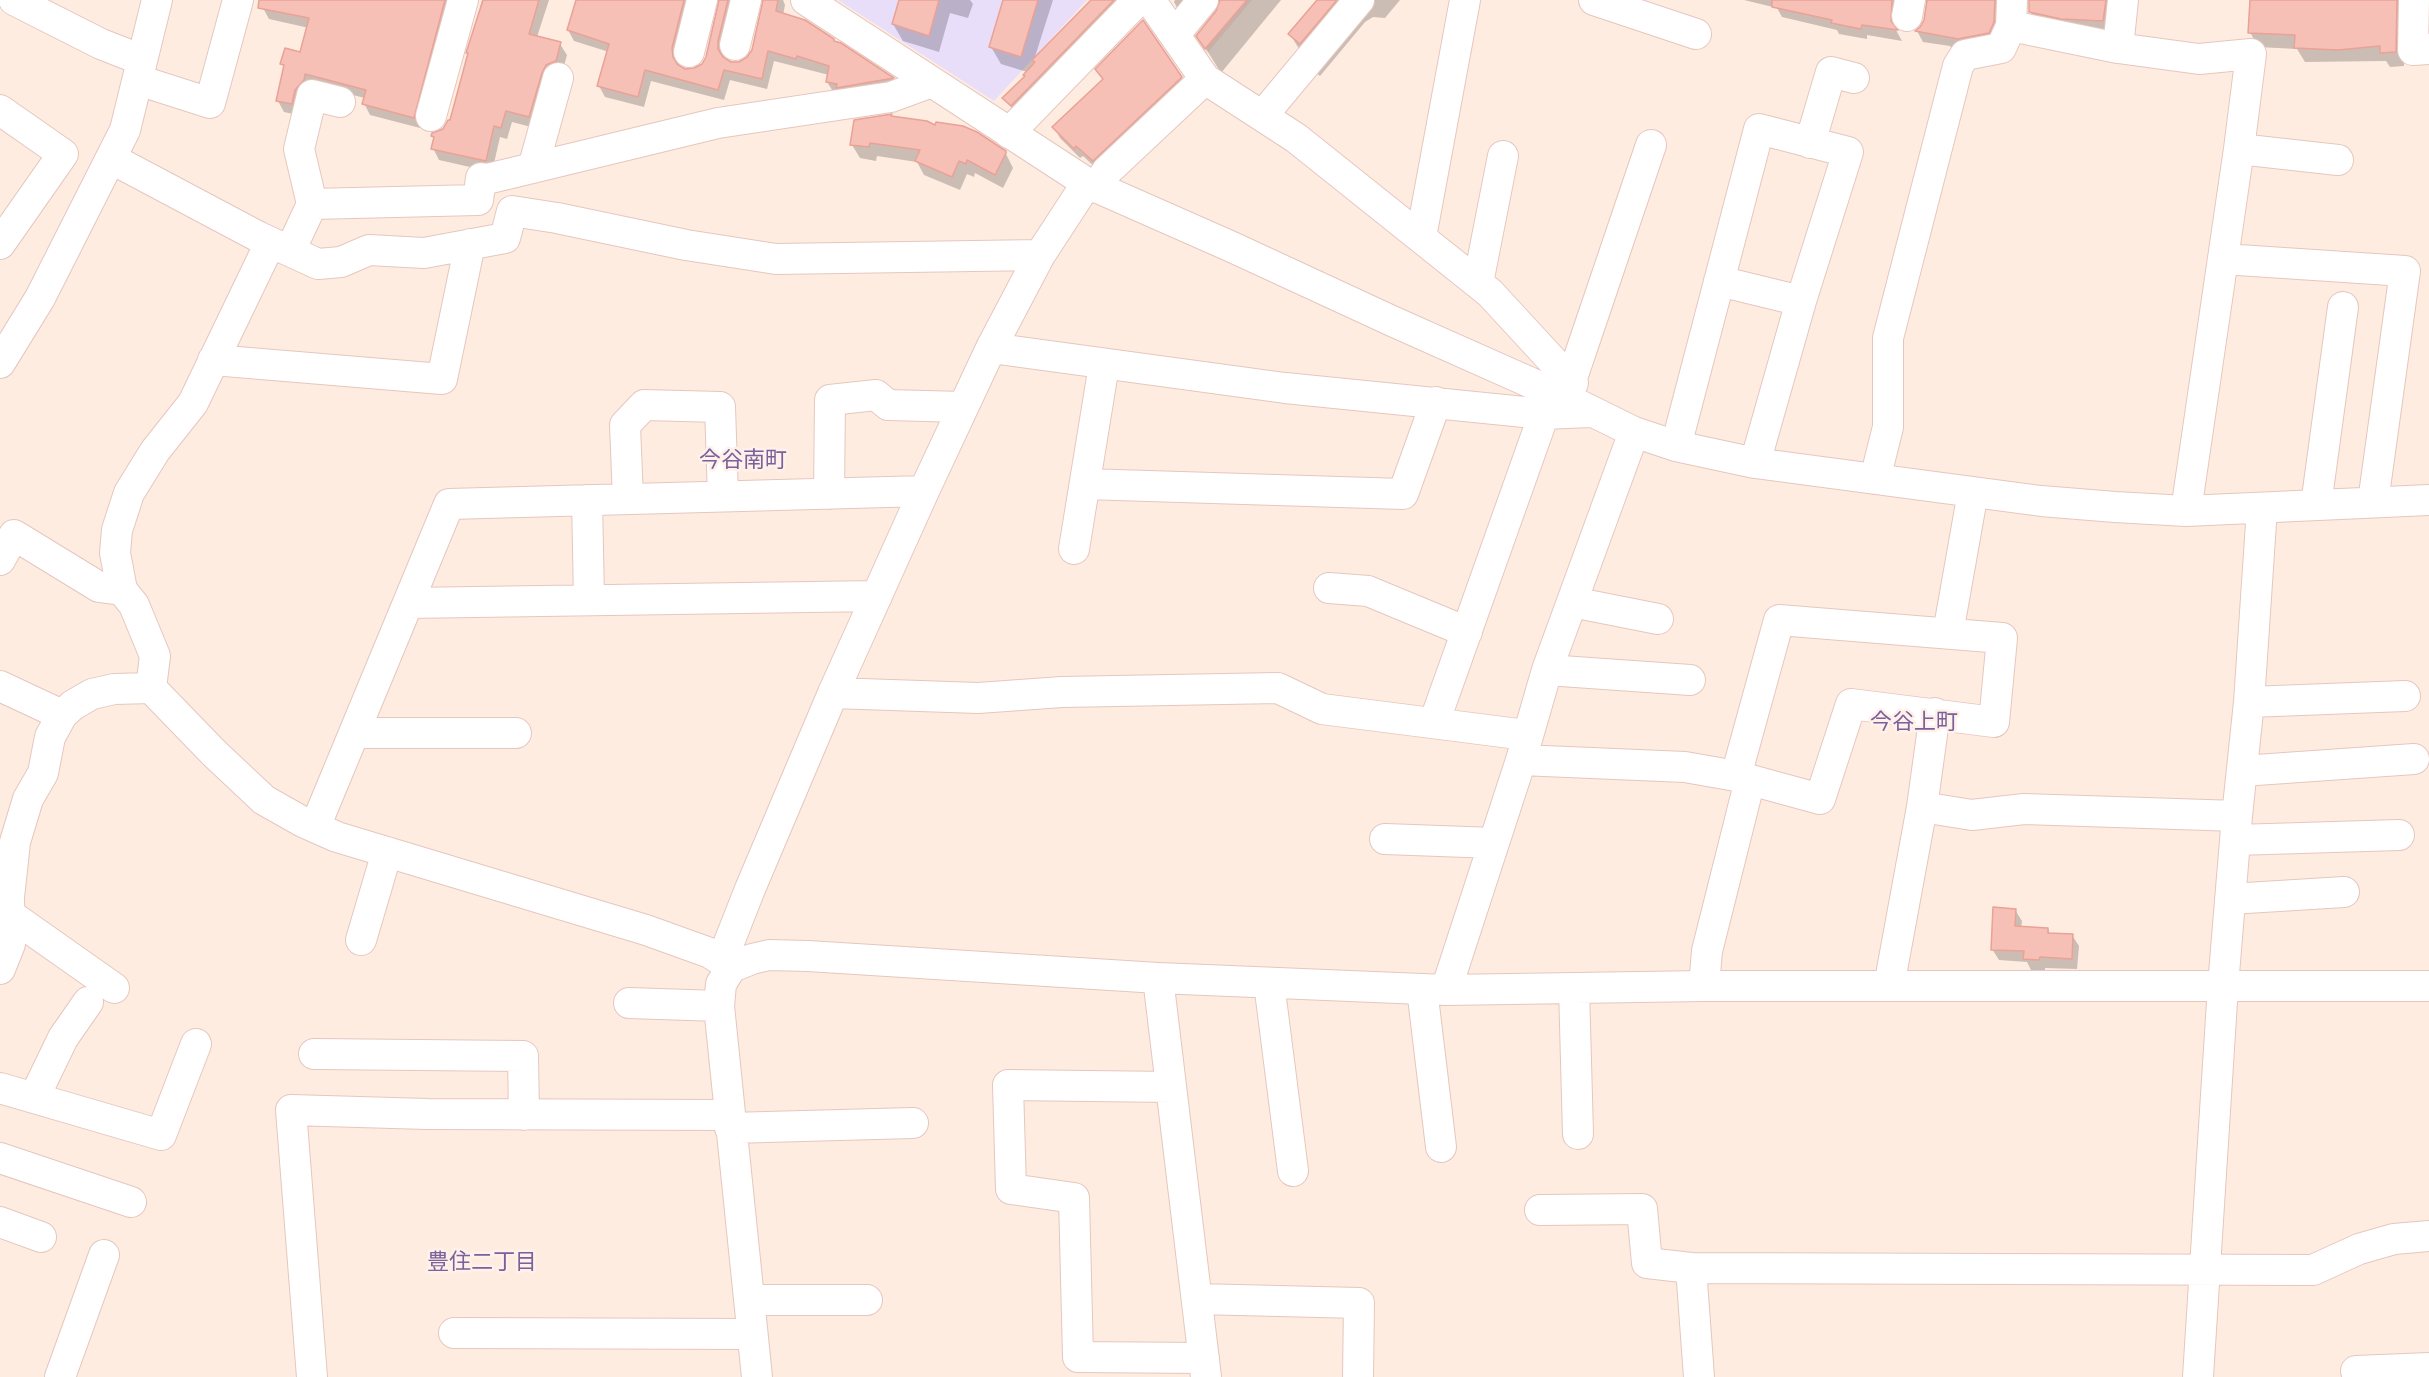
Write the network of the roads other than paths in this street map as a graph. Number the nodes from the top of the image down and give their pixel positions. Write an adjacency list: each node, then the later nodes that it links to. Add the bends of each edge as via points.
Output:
1 (14, 0): 23 (street, via 101,44)
2 (157, 0): 23 (street)
3 (238, 0): 23 (street, via 210,103)
4 (463, 0): 31 (street)
5 (702, 0): 22 (street)
6 (746, 0): 19 (street)
7 (806, 0): 27 (street)
8 (1138, 0): 32 (street)
9 (1150, 0): 17 (street)
10 (1203, 0): 17 (street)
11 (1359, 0): 30 (street)
12 (1465, 0): 42 (street)
13 (1593, 0): 18 (street)
14 (2123, 0): 20 (street)
15 (2414, 0): 21 (street, via 2413,50)
16 (2011, 13): 20 (street); 62 (street, via 2001,48 1965,54 1958,66 1888,338 1887,427)
17 (1175, 34): 26 (street)
18 (1696, 34)
19 (735, 45)
20 (2118, 48): 35 (street, via 2199,59 2251,54)
21 (2429, 49)
22 (689, 52)
23 (140, 70): 37 (street, via 125,130)
24 (558, 78): 39 (street)
25 (1854, 78): 33 (street, via 1831,72)
26 (1205, 79): 30 (street); 40 (street)
27 (932, 82): 32 (street); 39 (street, via 891,97 718,123)
28 (340, 102): 41 (street, via 312,95 299,149)
29 (0, 110): 43 (street, via 63,154)
30 (1263, 115): 42 (street)
31 (431, 116)
32 (1010, 134): 40 (street)
33 (1810, 142): 48 (street, via 1759,129); 50 (street, via 1848,152)
34 (1651, 144): 56 (street)
35 (2239, 149): 38 (street); 47 (street)
36 (1503, 156): 49 (street)
37 (112, 159): 45 (street); 53 (street, via 40,298)
38 (2338, 160)
39 (532, 168): 41 (street, via 481,178 478,200)
40 (1091, 185): 46 (street); 56 (street)
41 (312, 204): 45 (street)
42 (1421, 237): 49 (street)
43 (0, 244)
44 (470, 244): 45 (street, via 424,253 369,250 341,262 318,264); 46 (street, via 506,238 512,211 776,259); 54 (street, via 442,379)
45 (280, 247): 54 (street)
46 (1040, 255): 52 (street)
47 (2223, 259): 71 (street, via 2405,271); 74 (street)
48 (1719, 281): 50 (street); 60 (street)
49 (1478, 283): 56 (street, via 1490,293)
50 (1801, 301): 61 (street)
51 (2343, 307): 72 (street)
52 (991, 348): 55 (street); 58 (street)
53 (1, 360)
54 (213, 360): 78 (street, via 192,403 129,492 117,530 115,553)
55 (1104, 365): 57 (street); 63 (street)
56 (1568, 401): 57 (street); 59 (street); 84 (street)
57 (1436, 402): 63 (street, via 1403,494)
58 (963, 407): 64 (street); 66 (street, via 888,405 876,395 830,400)
59 (1634, 432): 60 (street); 81 (street)
60 (1676, 446): 61 (street)
61 (1755, 463): 62 (street)
62 (1875, 479): 65 (street)
63 (1085, 484): 75 (street)
64 (924, 491): 66 (street); 79 (street)
65 (1973, 492): 74 (street); 85 (street)
66 (829, 494): 67 (street)
67 (723, 496): 68 (street); 68 (street, via 720,407 644,405 625,424)
68 (628, 499): 69 (street)
69 (587, 500): 80 (street); 82 (street, via 449,504)
70 (2429, 500): 71 (street)
71 (2373, 502): 72 (street)
72 (2316, 506): 73 (street)
73 (2262, 508): 74 (street); 92 (street)
74 (2186, 511)
75 (1074, 549)
76 (0, 560): 78 (street, via 14,535 99,587)
77 (1329, 588): 84 (street, via 1368,591)
78 (122, 590): 89 (street, via 134,605 155,657)
79 (877, 596): 80 (street); 90 (street)
80 (589, 600): 82 (street)
81 (1572, 602): 83 (street); 86 (street)
82 (408, 603): 96 (street)
83 (1658, 619)
84 (1467, 632): 95 (street)
85 (1948, 633): 93 (street, via 2002,638 1994,722); 101 (street, via 1779,620)
86 (1547, 670): 87 (street); 98 (street)
87 (1690, 680)
88 (0, 686): 94 (street)
89 (151, 688): 94 (street, via 92,694); 103 (street, via 264,800)
90 (833, 693): 95 (street, via 978,698 1062,692 1278,688 1322,709); 113 (street, via 726,950)
91 (2405, 696): 92 (street)
92 (2249, 702): 100 (street)
93 (1935, 713): 101 (street, via 1851,704 1820,799); 102 (street)
94 (62, 715): 111 (street, via 50,737 43,773 28,799 15,842)
95 (1434, 723): 98 (street)
96 (354, 733): 97 (street); 103 (street)
97 (516, 733)
98 (1524, 748): 101 (street, via 1685,767); 107 (street)
99 (2414, 759): 100 (street)
100 (2242, 771): 104 (street)
101 (1743, 778): 117 (street, via 1707,951)
102 (1922, 807): 104 (street, via 1972,815 2024,809); 118 (street)
103 (315, 827): 108 (street)
104 (2236, 828): 105 (street); 110 (street)
105 (2399, 835)
106 (1385, 839): 107 (street)
107 (1494, 843): 122 (street)
108 (387, 852): 112 (street); 113 (street, via 646,930 710,953)
109 (2344, 892): 110 (street)
110 (2230, 899): 119 (street)
111 (9, 914): 114 (street, via 10,944); 129 (street, via 101,995 63,1038)
112 (361, 940)
113 (732, 967): 115 (street, via 770,955); 124 (street, via 721,984)
114 (0, 969)
115 (1158, 978): 116 (street); 127 (street)
116 (1269, 983): 122 (street); 136 (street)
117 (1704, 986): 118 (street); 121 (street)
118 (1889, 986): 119 (street)
119 (2223, 986): 120 (street); 144 (street)
120 (2429, 986)
121 (1574, 988): 122 (street); 133 (street)
122 (1434, 990): 134 (street)
123 (629, 1003): 124 (street)
124 (718, 1006): 131 (street)
125 (196, 1044): 129 (street, via 161,1135)
126 (314, 1054): 130 (street, via 523,1056)
127 (1171, 1087): 145 (street); 150 (street, via 1008,1085 1011,1189 1074,1198 1078,1357)
128 (0, 1088): 129 (street)
129 (34, 1098)
130 (524, 1115): 131 (street); 154 (street, via 291,1110)
131 (729, 1121): 132 (street); 146 (street)
132 (913, 1123)
133 (1578, 1134)
134 (1441, 1147)
135 (0, 1158): 137 (street)
136 (1293, 1172)
137 (130, 1202)
138 (1540, 1210): 143 (street, via 1642,1209 1647,1263)
139 (0, 1222): 141 (street)
140 (2429, 1236): 144 (street, via 2394,1239 2359,1249 2313,1270)
141 (40, 1237)
142 (104, 1255): 153 (street)
143 (1691, 1268): 144 (street); 157 (street)
144 (2203, 1268): 158 (street)
145 (1197, 1299): 150 (street); 156 (street, via 1359,1303)
146 (749, 1300): 147 (street); 149 (street)
147 (867, 1300)
148 (454, 1333): 149 (street)
149 (753, 1334): 155 (street)
150 (1205, 1367)
151 (2429, 1368): 152 (street)
152 (2356, 1371)
153 (60, 1377)
154 (312, 1377)
155 (757, 1377)
156 (1358, 1377)
157 (1699, 1377)
158 (2198, 1377)

